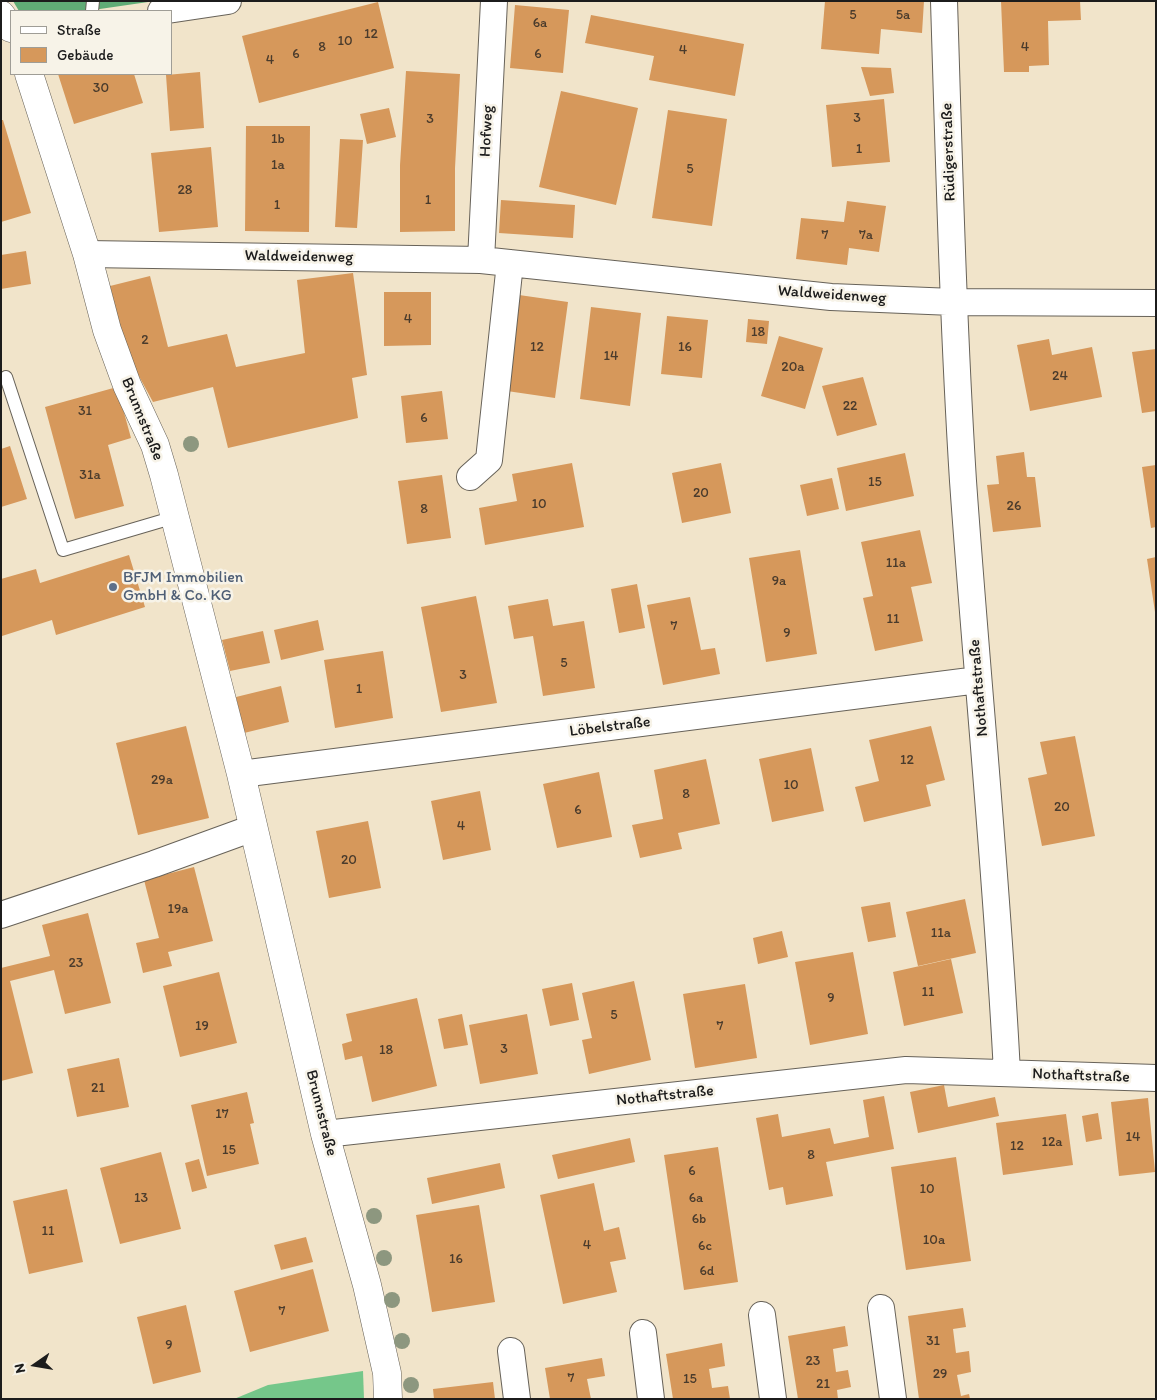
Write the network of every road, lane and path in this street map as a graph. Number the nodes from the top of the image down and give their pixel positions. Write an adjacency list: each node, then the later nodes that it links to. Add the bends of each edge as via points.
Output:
1 (228, 1): 4 (street)
2 (494, 1): 9 (street, Hofweg)
3 (944, 1): 11 (street, Rüdigerstraße)
4 (168, 10)
5 (1, 15): 6 (street)
6 (10, 27)
7 (29, 75): 8 (street, Brunnstraße)
8 (87, 254): 9 (street, Waldweidenweg); 15 (street, Brunnstraße, via 107,330 127,385 155,445)
9 (481, 260): 10 (street, Waldweidenweg)
10 (510, 263): 11 (street, Waldweidenweg, via 831,297); 14 (street, via 489,460)
11 (953, 302): 12 (street, Waldweidenweg); 16 (street, Nothaftstraße)
12 (1156, 303)
13 (6, 378): 15 (lane, via 63,550)
14 (470, 477)
15 (175, 517): 17 (street, Brunnstraße)
16 (978, 680): 17 (street, Löbelstraße); 20 (street, Nothaftstraße)
17 (241, 774): 18 (street, Brunnstraße)
18 (252, 828): 19 (street); 22 (street, Brunnstraße)
19 (1, 915)
20 (1007, 1073): 21 (street, Nothaftstraße); 22 (street, Nothaftstraße, via 906,1070)
21 (1156, 1078)
22 (325, 1134): 27 (street, Brunnstraße, via 367,1285 387,1373)
23 (881, 1308): 31 (street)
24 (762, 1315): 30 (street)
25 (643, 1333): 29 (street)
26 (511, 1352): 28 (street)
27 (388, 1399)
28 (517, 1399)
29 (651, 1399)
30 (773, 1399)
31 (893, 1399)

